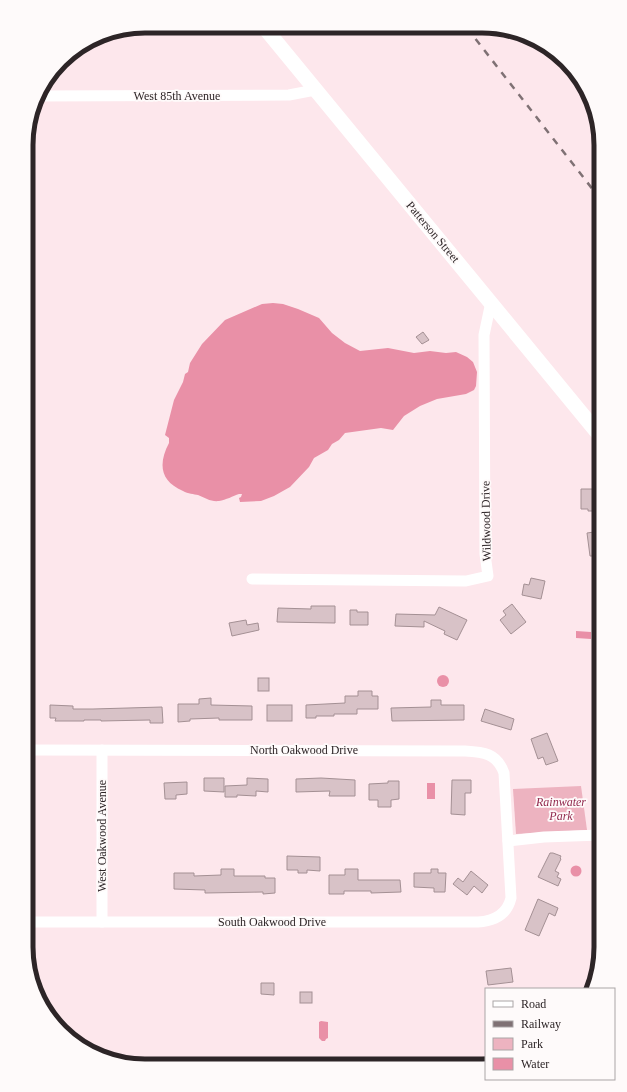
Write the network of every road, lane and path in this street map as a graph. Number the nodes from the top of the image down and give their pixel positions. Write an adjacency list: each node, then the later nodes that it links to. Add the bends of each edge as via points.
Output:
1 (269, 33): 2 (street, Patterson Street)
2 (316, 90): 3 (street, West 85th Avenue, via 289,95); 4 (street, Patterson Street)
3 (45, 96)
4 (491, 302): 5 (street, Patterson Street); 6 (street, Wildwood Drive, via 484,335 484,554 488,576 466,581)
5 (594, 428)
6 (252, 579)
7 (33, 750): 8 (street, North Oakwood Drive)
8 (102, 750): 10 (street, North Oakwood Drive, via 482,752 493,757 501,765 504,773); 13 (street, West Oakwood Avenue)
9 (594, 835): 10 (street)
10 (508, 841): 11 (street, North Oakwood Drive)
11 (510, 905): 13 (street, South Oakwood Drive, via 496,918 478,922)
12 (33, 922): 13 (street, South Oakwood Drive)
13 (102, 922)

